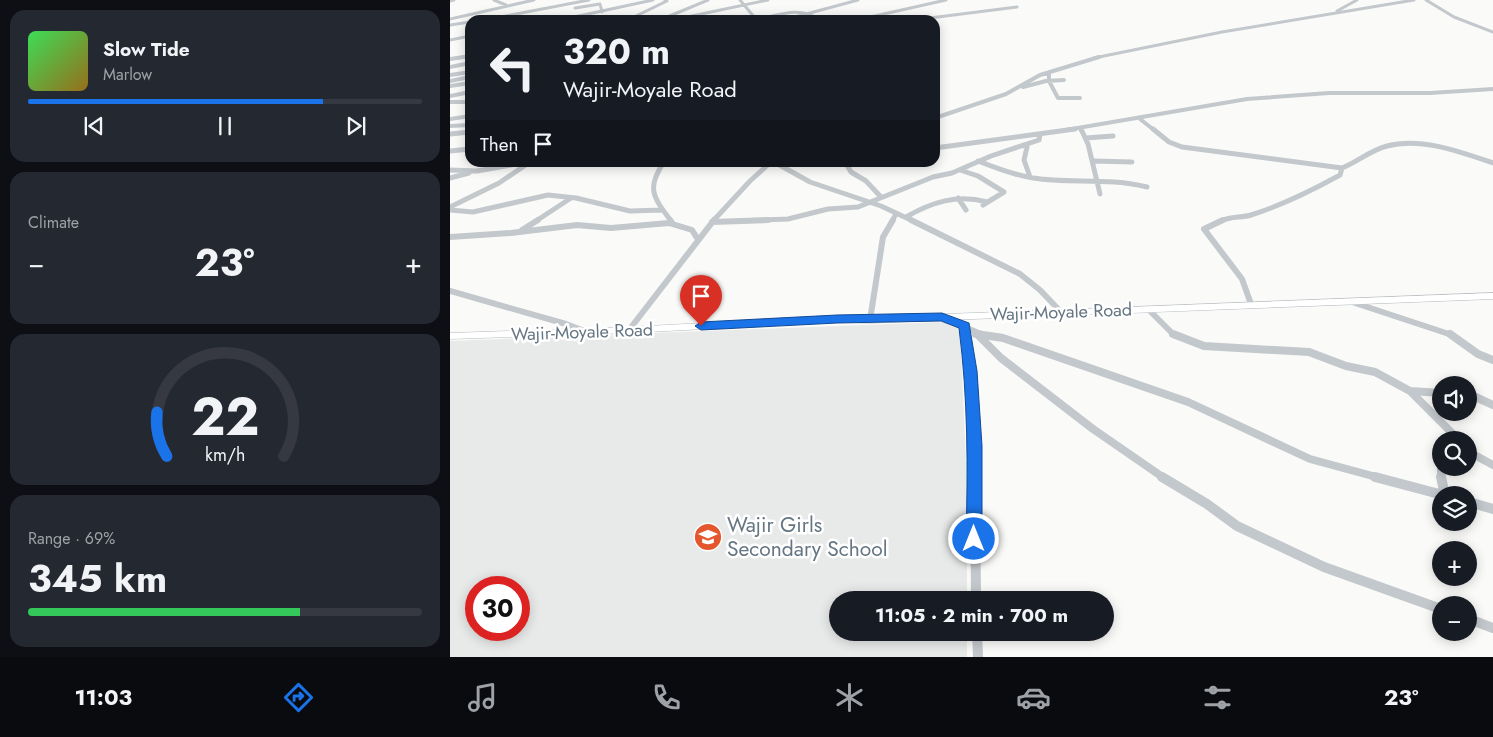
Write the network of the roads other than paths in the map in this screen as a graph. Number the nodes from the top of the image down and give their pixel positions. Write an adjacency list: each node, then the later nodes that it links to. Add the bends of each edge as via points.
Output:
1 (454, 0): 16 (street)
2 (494, 0): 19 (street)
3 (534, 0): 19 (street)
4 (589, 0): 17 (street)
5 (653, 0): 18 (street)
6 (665, 0): 31 (street)
7 (694, 0): 25 (street)
8 (708, 0): 25 (street)
9 (740, 0): 20 (street)
10 (768, 0): 20 (street)
11 (858, 0): 27 (street)
12 (946, 0): 38 (street)
13 (1357, 0): 28 (street)
14 (1414, 0): 28 (street)
15 (1426, 0): 43 (street)
16 (450, 1)
17 (577, 1): 23 (street)
18 (645, 1): 24 (street)
19 (506, 5): 26 (street)
20 (745, 6): 33 (street); 34 (street)
21 (1016, 6): 39 (street)
22 (575, 8): 24 (street, via 600,4)
23 (540, 9): 26 (street, via 533,6 497,14); 29 (street)
24 (602, 12): 30 (street)
25 (673, 13): 32 (street)
26 (467, 14): 40 (street)
27 (807, 14): 35 (street, via 799,11); 36 (street); 37 (street)
28 (1332, 14): 53 (street, via 1105,55)
29 (510, 15)
30 (587, 15)
31 (641, 15)
32 (670, 15)
33 (696, 15)
34 (752, 15)
35 (777, 15)
36 (803, 15)
37 (813, 15)
38 (879, 15)
39 (940, 16)
40 (450, 19)
41 (465, 25): 42 (street)
42 (450, 26)
43 (1493, 32)
44 (465, 37): 45 (street)
45 (450, 40)
46 (465, 42): 47 (street)
47 (450, 44)
48 (465, 57): 49 (street)
49 (450, 60)
50 (465, 64): 52 (street)
51 (465, 67): 52 (street)
52 (450, 68)
53 (1049, 72): 59 (street); 62 (street)
54 (465, 73): 55 (street)
55 (450, 75)
56 (465, 78): 58 (street)
57 (1064, 80): 59 (street)
58 (450, 81)
59 (1049, 81): 62 (street); 66 (street, via 1058,98)
60 (465, 83): 61 (street)
61 (450, 86)
62 (1018, 88): 70 (street)
63 (1493, 89): 72 (street, via 1329,93 1247,99)
64 (465, 93): 65 (street)
65 (450, 96)
66 (1080, 98)
67 (450, 102): 68 (street)
68 (465, 102)
69 (465, 117): 71 (street)
70 (940, 117)
71 (450, 119)
72 (1140, 119): 76 (street); 97 (street, via 1182,147)
73 (465, 125): 74 (street)
74 (450, 126)
75 (465, 128): 79 (street)
76 (1080, 128): 80 (street); 82 (street)
77 (465, 133): 79 (street)
78 (450, 134): 79 (street)
79 (457, 134)
80 (1040, 134): 83 (street, via 1039,140); 84 (street)
81 (1113, 136): 82 (street)
82 (1086, 138): 88 (street)
83 (1024, 146): 87 (street); 101 (street, via 1027,147 1024,160)
84 (940, 147)
85 (465, 150): 86 (street)
86 (450, 151)
87 (978, 161): 99 (street); 101 (street)
88 (1094, 162): 89 (street); 103 (street)
89 (1132, 162)
90 (1493, 163): 97 (street, via 1453,151 1401,144 1379,149 1365,159)
91 (500, 167): 100 (street)
92 (522, 167): 110 (street)
93 (660, 167): 111 (street, via 652,182)
94 (766, 167): 115 (street)
95 (782, 167): 109 (street, via 810,182)
96 (847, 167): 106 (street, via 855,177 865,179)
97 (1342, 168): 123 (street, via 1340,175 1305,195 1249,216 1227,218 1204,229 1225,259 1242,276)
98 (450, 170): 100 (street)
99 (960, 170): 106 (street); 108 (street, via 978,176 1004,192 985,204 972,197)
100 (477, 171): 102 (street)
101 (1030, 177): 103 (street)
102 (450, 178)
103 (1095, 179): 104 (street, via 1125,180); 105 (street)
104 (1147, 187)
105 (1100, 194)
106 (881, 197): 109 (street)
107 (571, 198): 110 (street, via 542,196 469,212); 111 (street, via 618,211); 117 (street)
108 (958, 198): 112 (street); 114 (street, via 927,204)
109 (870, 202): 113 (street); 115 (street, via 852,208 805,213 791,219)
110 (450, 209)
111 (662, 210): 116 (street)
112 (966, 210)
113 (896, 214): 114 (street); 127 (street, via 883,237)
114 (906, 217): 125 (street, via 1020,274)
115 (712, 222): 119 (street)
116 (672, 223): 117 (street, via 610,228 577,225); 119 (street, via 692,230)
117 (520, 232): 118 (street)
118 (450, 237)
119 (697, 238): 129 (street)
120 (450, 291): 130 (street, via 553,321 574,324 586,328)
121 (1493, 296): 122 (main road, Wajir-Moyale Road)
122 (1347, 300): 123 (main road, Wajir-Moyale Road); 133 (street, via 1448,332 1478,354)
123 (1251, 304): 124 (main road, Wajir-Moyale Road)
124 (1148, 309): 125 (main road, Wajir-Moyale Road); 134 (street, via 1174,336 1204,346 1309,352 1346,366 1375,372)
125 (1061, 312): 126 (main road, Wajir-Moyale Road)
126 (942, 317): 127 (main road, Wajir-Moyale Road); 128 (street)
127 (870, 320): 129 (main road, Wajir-Moyale Road)
128 (964, 326): 131 (street); 144 (street, via 971,371 975,446)
129 (629, 330): 130 (main road, Wajir-Moyale Road)
130 (587, 332): 132 (main road, Wajir-Moyale Road)
131 (977, 334): 141 (street, via 1003,338 1188,402 1310,459); 145 (street, via 1001,358 1093,429 1237,526 1324,567)
132 (450, 336)
133 (1493, 360)
134 (1410, 391): 135 (street); 138 (street)
135 (1432, 392)
136 (1477, 398): 137 (street)
137 (1493, 405)
138 (1450, 431)
139 (1477, 456): 140 (street)
140 (1493, 464)
141 (1432, 492)
142 (1477, 504): 143 (street)
143 (1493, 509)
144 (976, 591)
145 (1432, 606)
146 (1477, 622): 147 (street)
147 (1493, 628)
148 (977, 641): 149 (street)
149 (978, 657)

